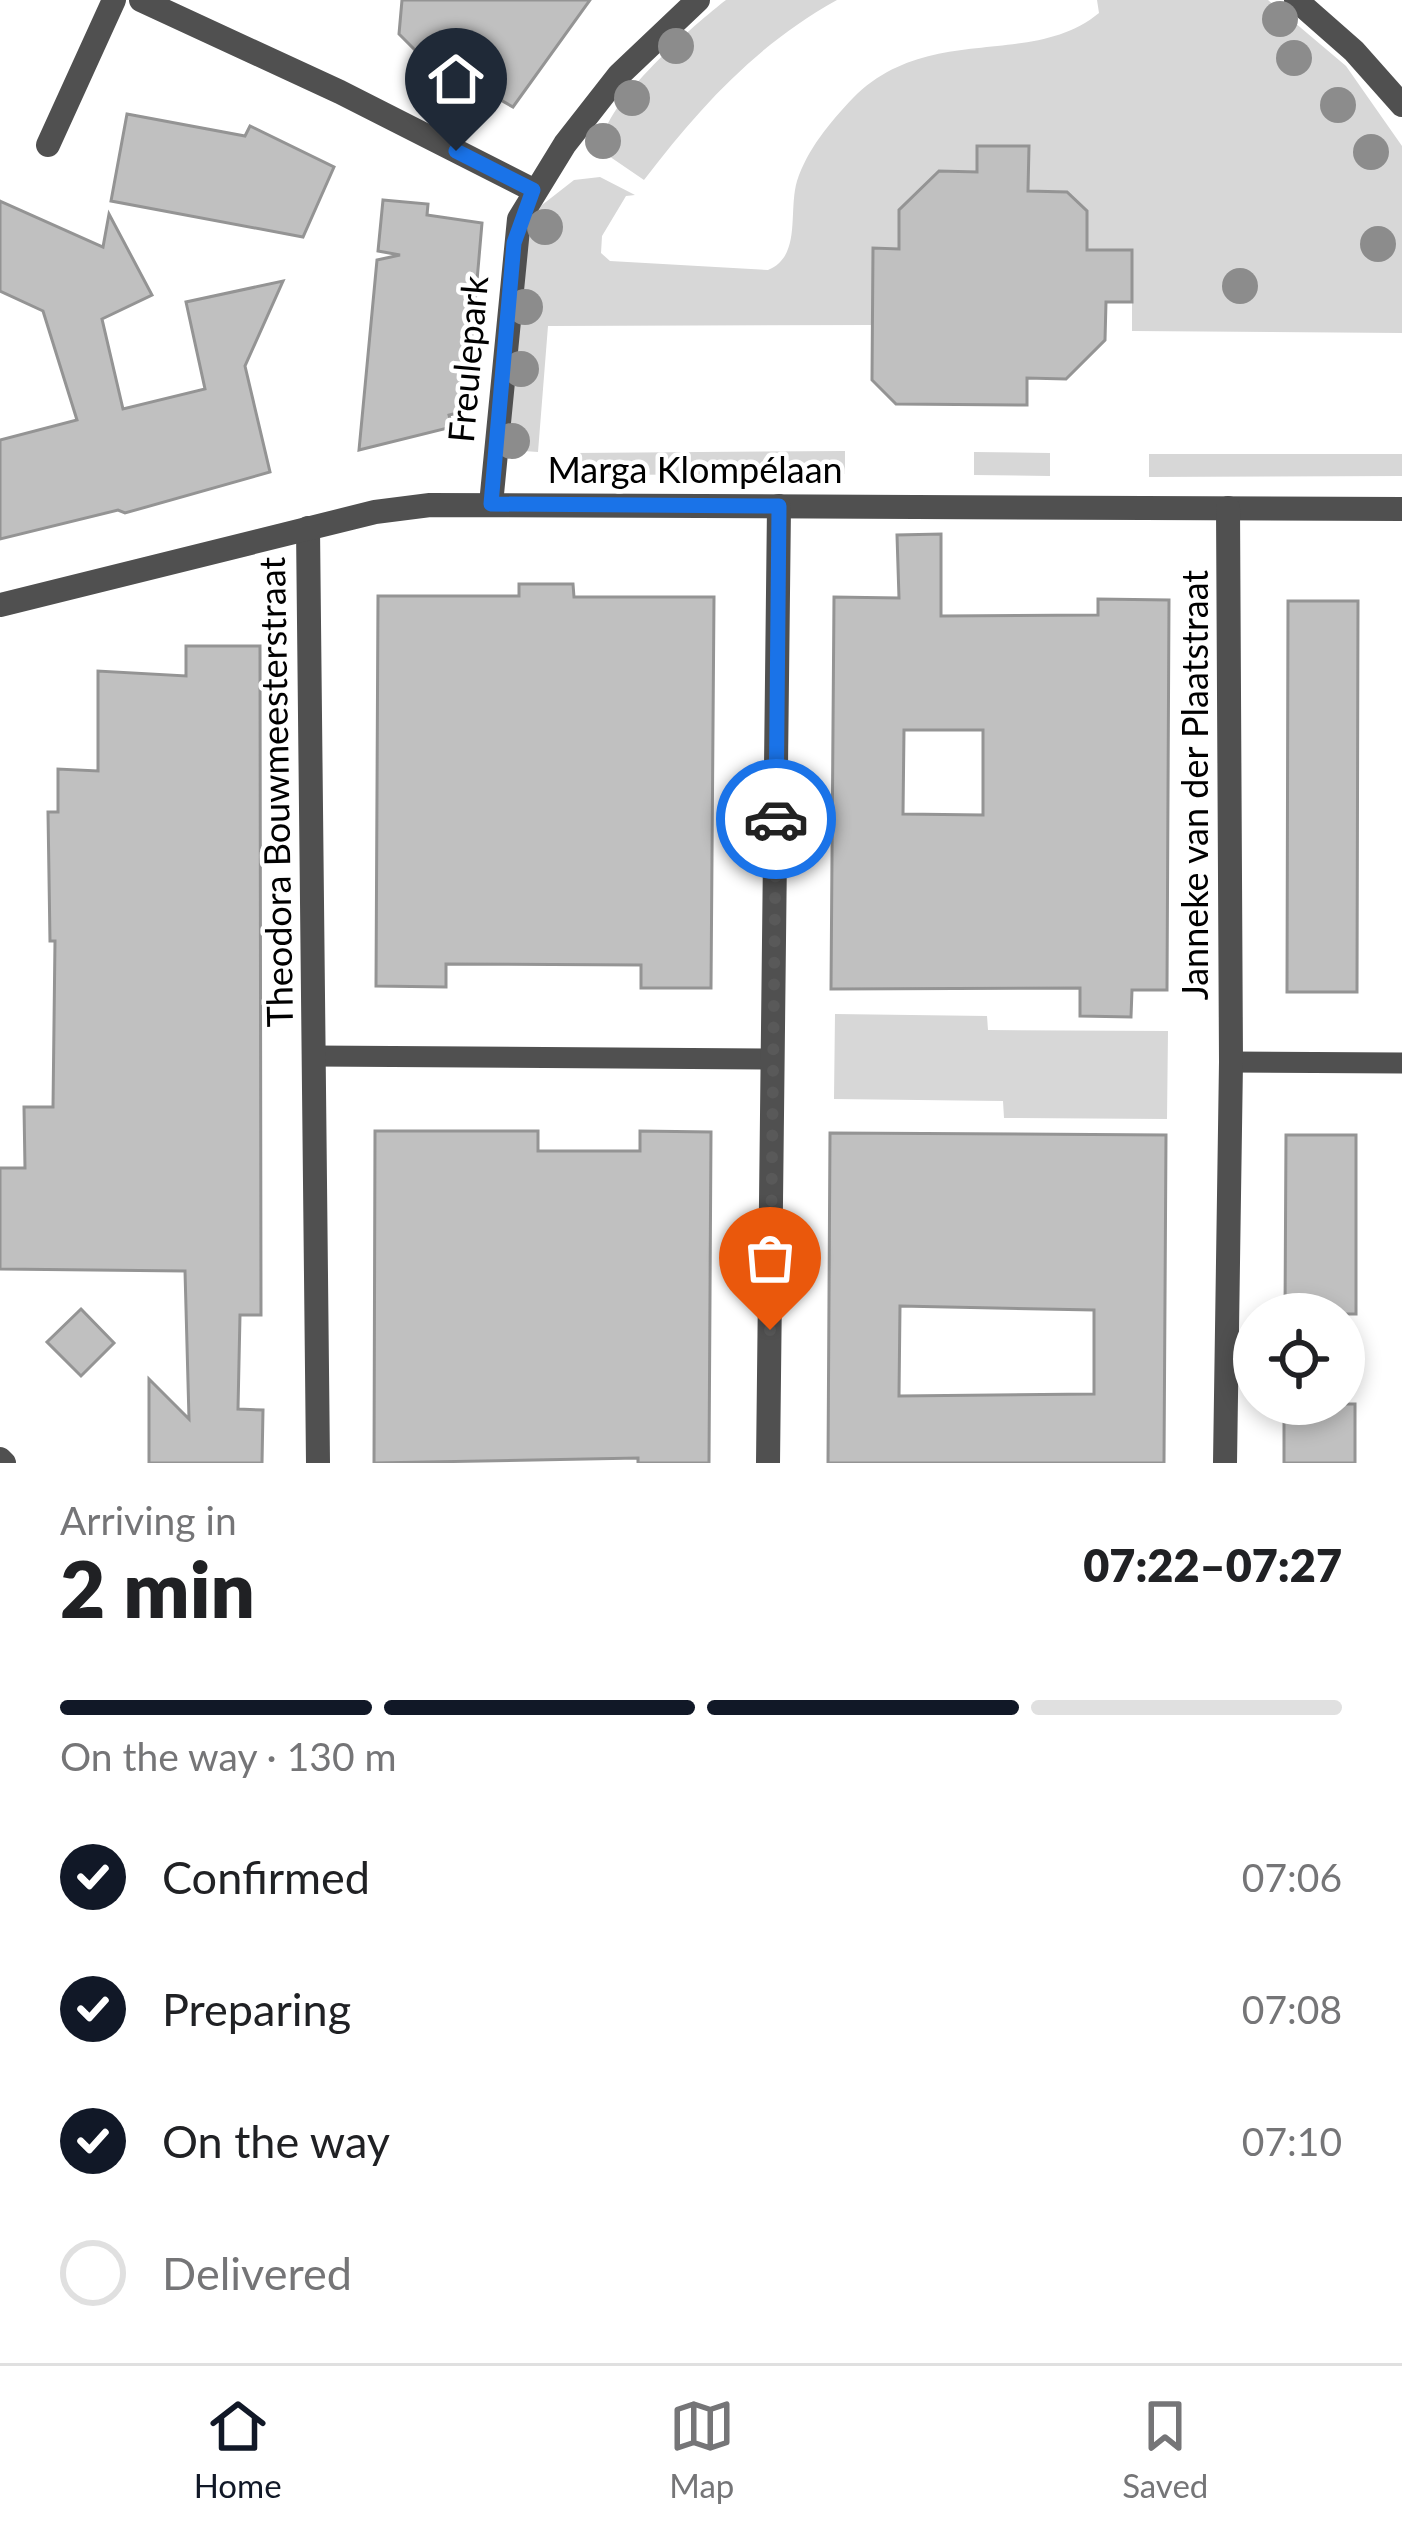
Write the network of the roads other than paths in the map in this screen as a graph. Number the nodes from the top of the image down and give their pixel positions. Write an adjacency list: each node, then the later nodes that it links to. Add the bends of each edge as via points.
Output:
1 (114, 0): 6 (street)
2 (141, 0): 7 (street)
3 (698, 0): 7 (street, Freulepark, via 619,75)
4 (1296, 0): 5 (street)
5 (1402, 106)
6 (48, 145)
7 (533, 190): 8 (street, Freulepark, via 514,243)
8 (491, 504): 9 (street, Marga Klompélaan); 12 (street, Marga Klompélaan, via 375,512)
9 (779, 506): 10 (street, Marga Klompélaan); 15 (street)
10 (1228, 508): 11 (street, Marga Klompélaan); 16 (street, Janneke van der Plaatstraat)
11 (1402, 509)
12 (308, 529): 13 (street, Marga Klompélaan); 14 (street, Theodora Bouwmeesterstraat)
13 (0, 605)
14 (314, 1056): 15 (lane, Theodora Bouwmeesterstraat); 18 (street, Theodora Bouwmeesterstraat)
15 (773, 1059): 19 (street)
16 (1231, 1062): 17 (lane); 20 (street, Janneke van der Plaatstraat)
17 (1402, 1063)
18 (318, 1463)
19 (768, 1463)
20 (1225, 1463)

